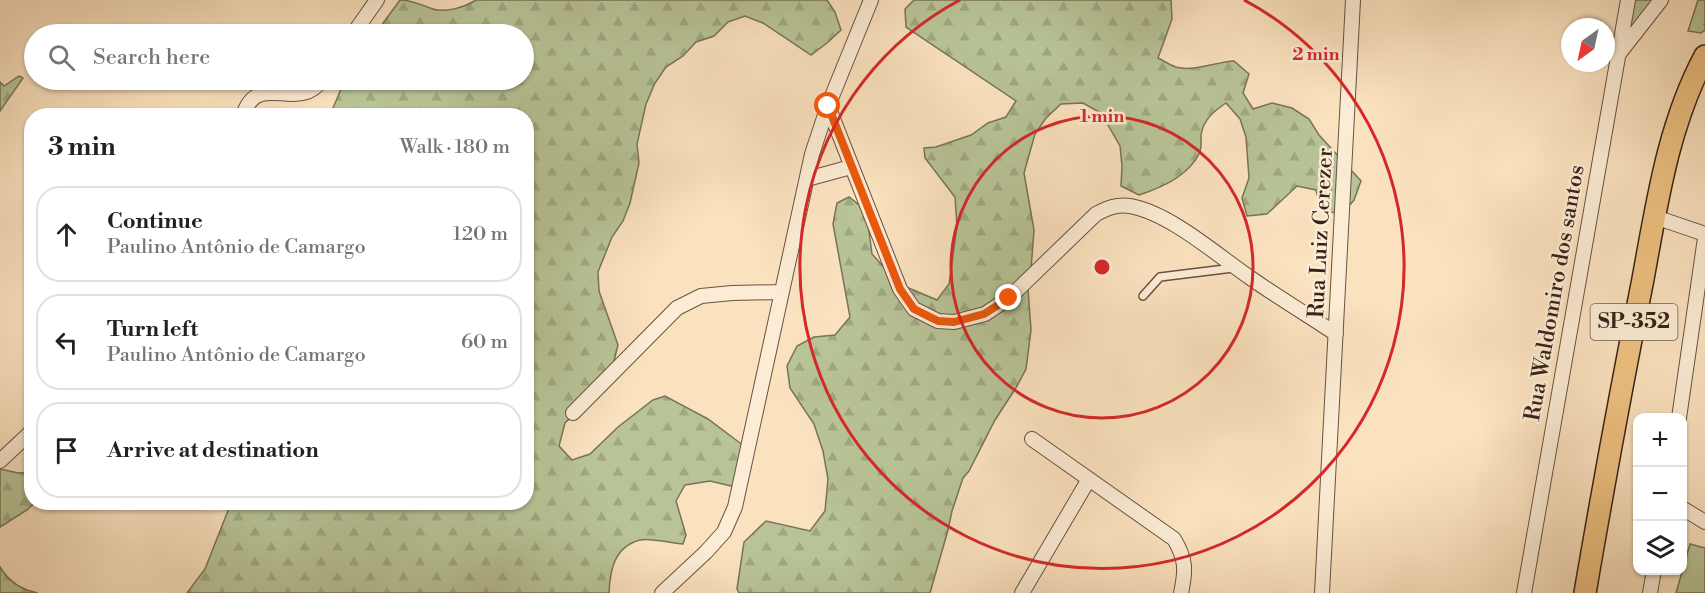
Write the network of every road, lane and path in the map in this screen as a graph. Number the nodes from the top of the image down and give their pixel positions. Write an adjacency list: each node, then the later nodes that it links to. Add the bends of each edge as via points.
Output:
1 (377, 0): 6 (street)
2 (871, 0): 10 (street)
3 (1353, 0): 19 (street, Rua Luiz Cerezer)
4 (1628, 0): 8 (street, Rua Waldomiro dos santos)
5 (1661, 0): 8 (street)
6 (361, 24)
7 (1705, 56): 14 (main road, SP-352, via 1679,118)
8 (1616, 58): 33 (street, Rua Waldomiro dos santos)
9 (313, 90): 11 (street, via 299,94 265,92 254,95)
10 (828, 106): 12 (street); 13 (street)
11 (245, 108)
12 (851, 167): 13 (street); 16 (street, via 900,289 914,309 938,321 954,322 984,314 1001,303 1096,214 1110,206 1150,212)
13 (807, 178): 17 (street)
14 (1655, 217): 15 (street); 34 (main road, SP-352)
15 (1705, 236): 21 (street)
16 (1236, 267): 18 (lane, via 1167,274); 19 (street)
17 (781, 292): 20 (street, via 701,296 677,308); 29 (street, via 735,507 724,532)
18 (1143, 296)
19 (1336, 334): 32 (street, Rua Luiz Cerezer)
20 (573, 413)
21 (1680, 413)
22 (24, 438): 24 (street)
23 (1032, 439): 25 (street)
24 (0, 461)
25 (1089, 479): 30 (street); 31 (street, via 1174,539 1184,555)
26 (1687, 511): 27 (street)
27 (1705, 522)
28 (1653, 575): 35 (street)
29 (662, 593)
30 (1022, 593)
31 (1181, 593)
32 (1322, 593)
33 (1524, 593)
34 (1585, 593)
35 (1650, 593)

